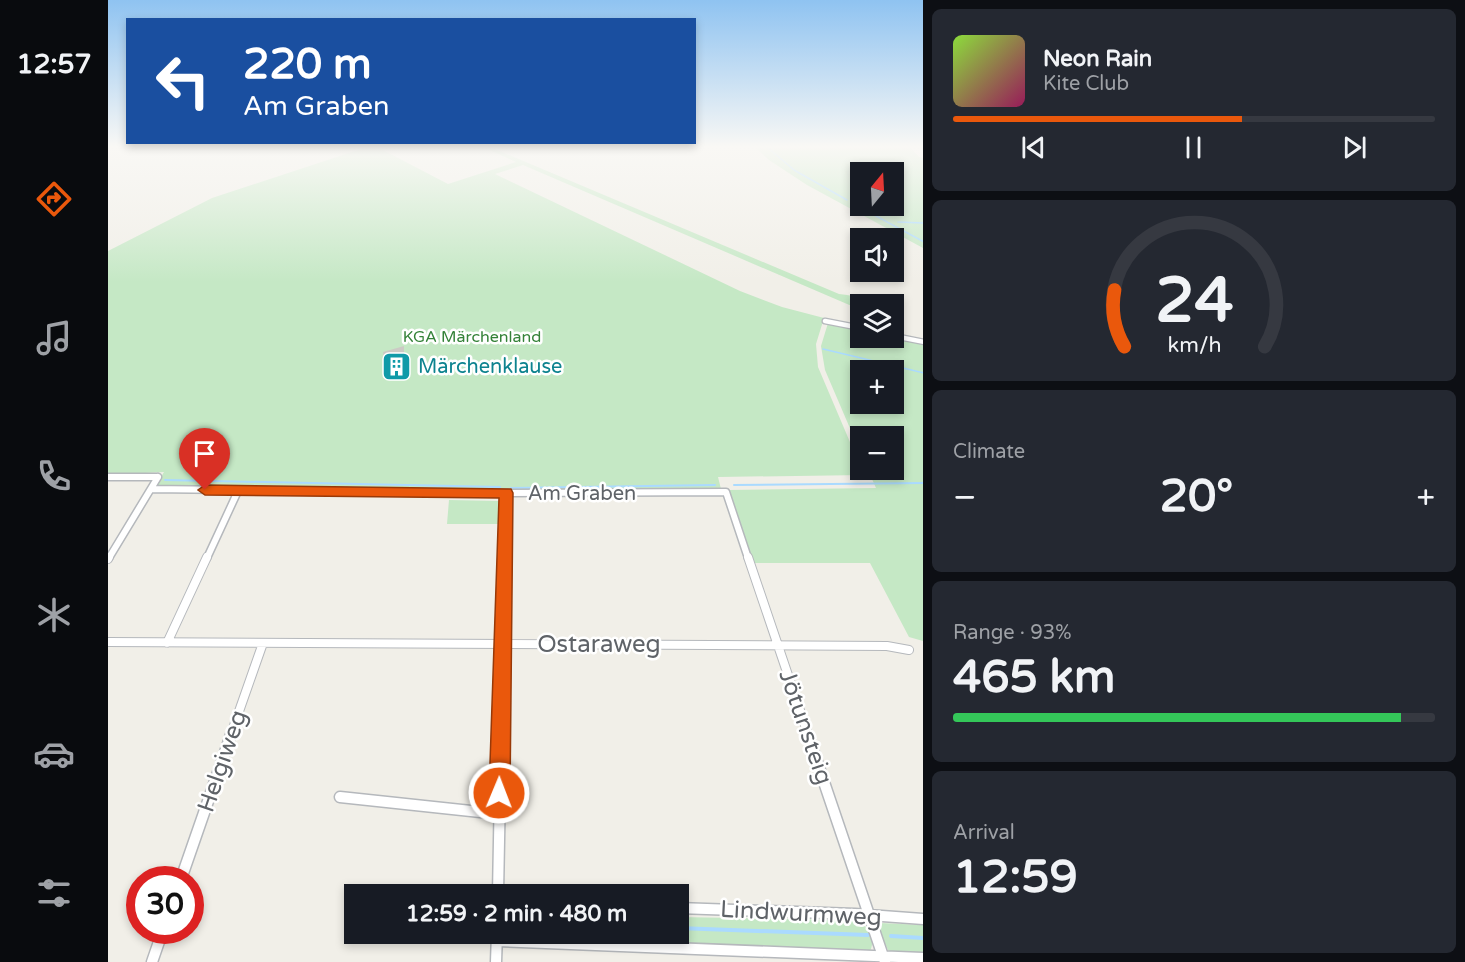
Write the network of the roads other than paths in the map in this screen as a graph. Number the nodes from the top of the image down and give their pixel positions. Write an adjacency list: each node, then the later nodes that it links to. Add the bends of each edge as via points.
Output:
1 (825, 321): 2 (street)
2 (850, 326)
3 (904, 338): 4 (street)
4 (923, 342)
5 (108, 477): 6 (street, via 158,477)
6 (151, 489): 7 (street, Am Graben); 10 (street)
7 (238, 491): 9 (street, Am Graben); 12 (street)
8 (726, 492): 9 (street, Am Graben); 15 (street, Jötunsteig)
9 (506, 493): 14 (street)
10 (108, 560)
11 (108, 642): 12 (street, Ostaraweg)
12 (167, 643): 13 (street, Ostaraweg)
13 (263, 643): 14 (street, Ostaraweg); 19 (street, Helgiweg)
14 (502, 643): 15 (street, Ostaraweg); 18 (street)
15 (779, 645): 16 (street, Ostaraweg, via 887,646); 22 (street, Jötunsteig)
16 (909, 650)
17 (340, 797): 18 (street)
18 (499, 814): 20 (street)
19 (186, 866)
20 (498, 884)
21 (689, 908): 22 (street, Lindwurmweg)
22 (870, 916): 23 (street, Lindwurmweg); 28 (street, Jötunsteig)
23 (923, 919)
24 (158, 944): 29 (street)
25 (497, 944): 30 (street)
26 (615, 944): 28 (street, Lindwurmweg)
27 (923, 958): 28 (street, Lindwurmweg)
28 (885, 960)
29 (152, 962)
30 (496, 962)

